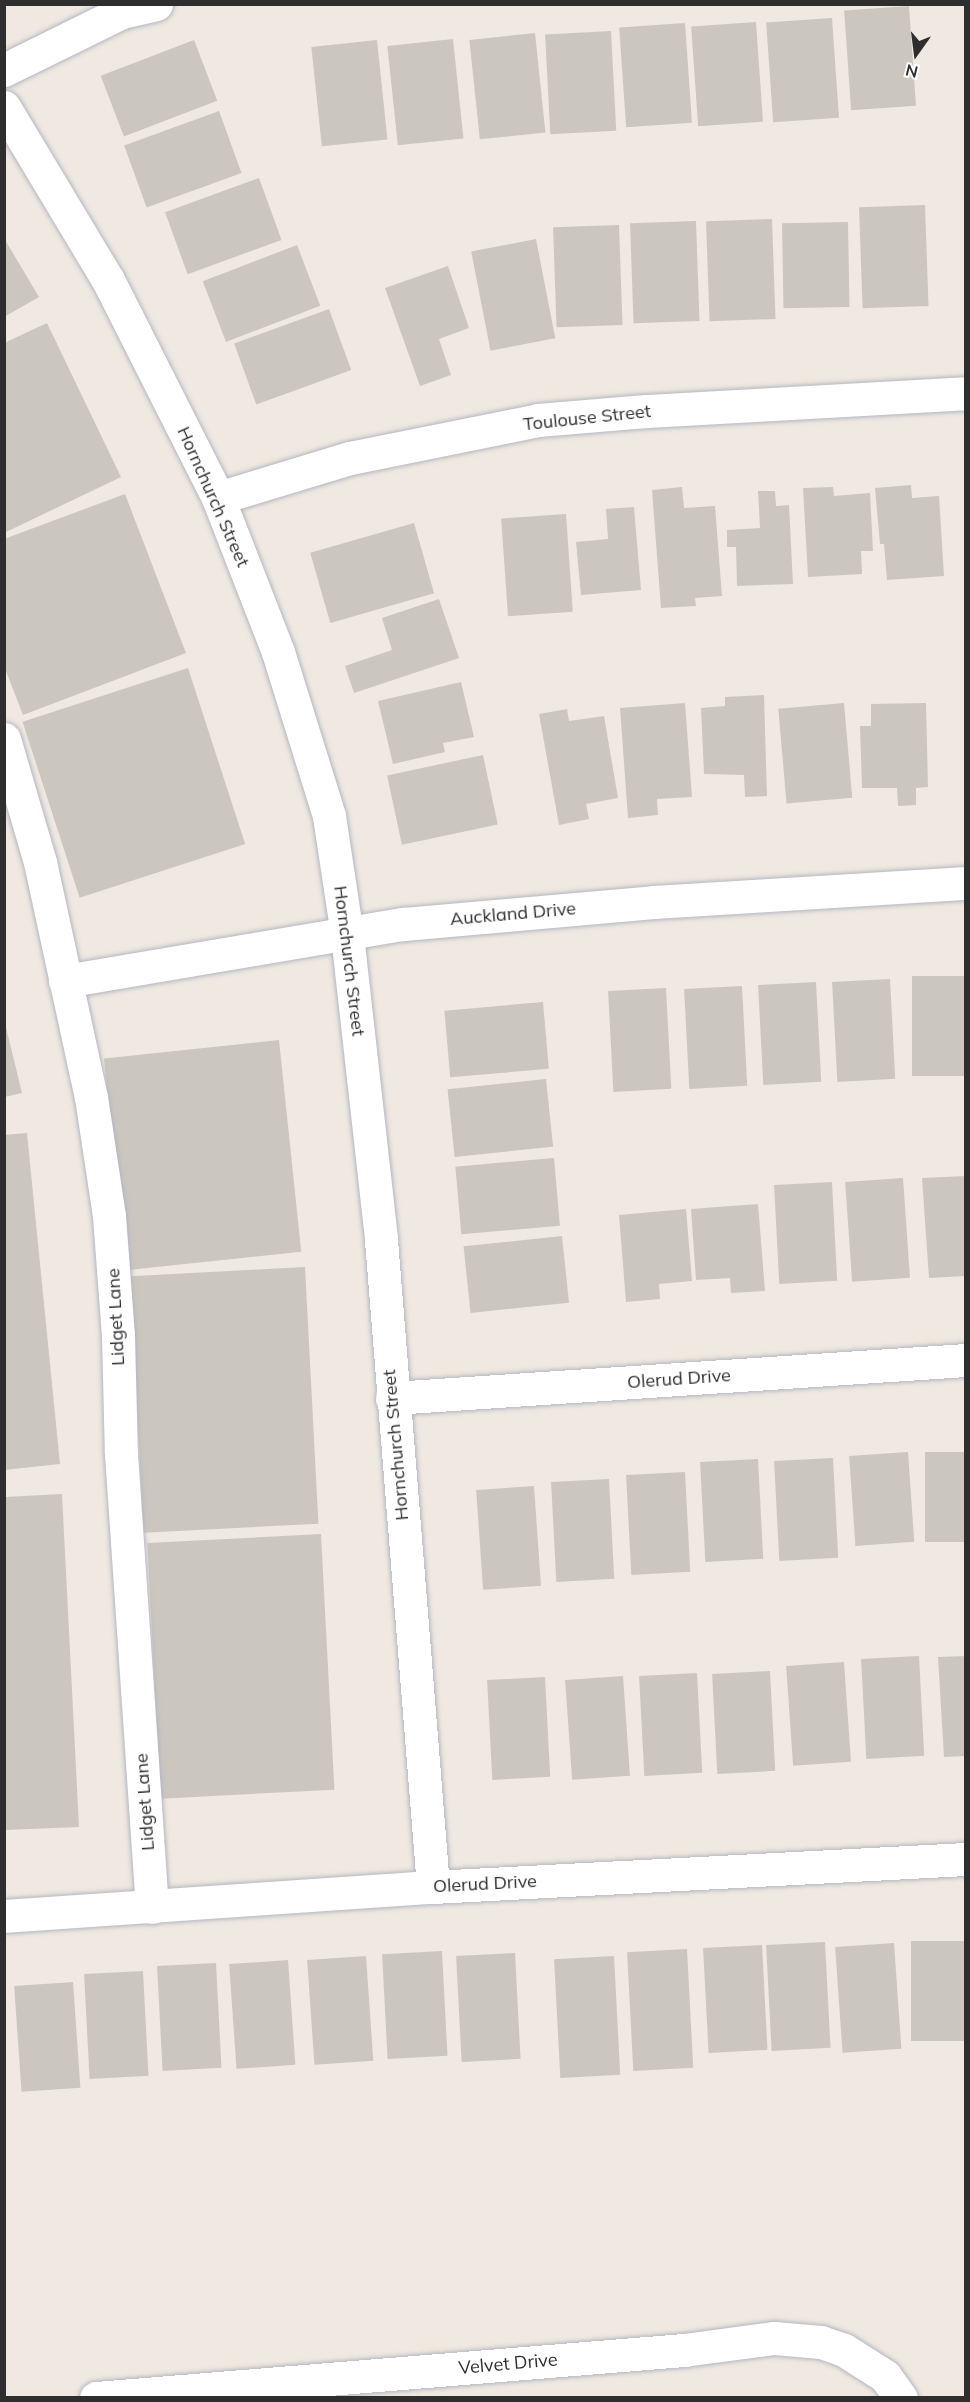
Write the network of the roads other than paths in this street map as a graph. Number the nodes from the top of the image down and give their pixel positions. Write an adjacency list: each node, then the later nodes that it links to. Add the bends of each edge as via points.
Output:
1 (156, 4): 2 (street, via 122,12)
2 (4, 70)
3 (4, 106): 5 (street, Hornchurch Street, via 108,279)
4 (966, 393): 5 (street, Toulouse Street, via 538,420 350,458)
5 (218, 498): 8 (street, Hornchurch Street, via 278,652 329,816)
6 (4, 739): 9 (street, Lidget Lane, via 40,862)
7 (966, 883): 8 (street, Auckland Drive, via 654,902 403,924)
8 (347, 935): 9 (street, Auckland Drive); 11 (street, Hornchurch Street, via 381,1240)
9 (65, 981): 14 (street, Lidget Lane, via 91,1097 109,1216 118,1335 121,1466)
10 (966, 1360): 11 (street, Olerud Drive)
11 (392, 1398): 13 (street, Hornchurch Street)
12 (966, 1858): 13 (street, Olerud Drive)
13 (433, 1887): 14 (street, Olerud Drive)
14 (152, 1907): 15 (street, Olerud Drive)
15 (4, 1916)
16 (96, 2397): 17 (street, Velvet Drive, via 684,2350 774,2337 822,2342 844,2350 885,2376)
17 (901, 2397)

